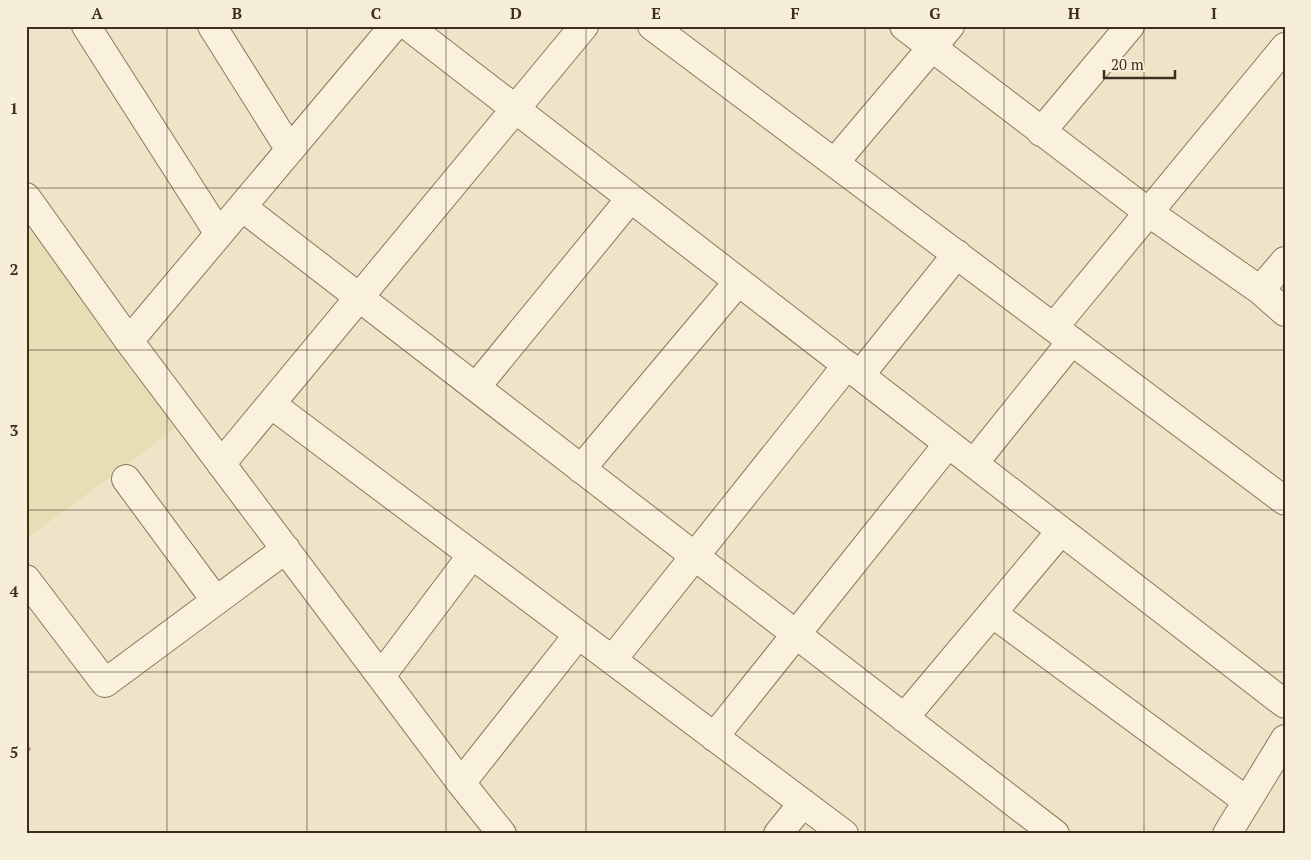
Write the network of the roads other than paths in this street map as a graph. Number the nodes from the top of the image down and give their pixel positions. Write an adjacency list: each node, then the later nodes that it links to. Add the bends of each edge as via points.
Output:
1 (86, 26): 19 (street)
2 (212, 26): 13 (street)
3 (584, 26): 11 (street)
4 (652, 26): 14 (street)
5 (904, 26): 10 (street)
6 (950, 26): 10 (street)
7 (1130, 26): 12 (street)
8 (393, 28): 11 (street); 13 (street)
9 (1285, 47): 18 (street)
10 (932, 48): 12 (street); 14 (street)
11 (516, 109): 16 (street); 24 (street)
12 (1042, 132): 18 (street)
13 (290, 150): 17 (street)
14 (835, 162): 20 (street)
15 (26, 197): 27 (street)
16 (630, 199): 22 (street); 29 (street)
17 (242, 207): 19 (street); 24 (street)
18 (1148, 212): 23 (street); 26 (street)
19 (219, 234): 27 (street)
20 (957, 254): 26 (street); 28 (street)
21 (1285, 261): 23 (street)
22 (738, 282): 28 (street); 34 (street)
23 (1260, 290): 25 (street)
24 (359, 298): 29 (street); 30 (street)
25 (1285, 312)
26 (1063, 334): 32 (street); 36 (street)
27 (129, 341): 33 (street)
28 (853, 370): 31 (street); 40 (street)
29 (476, 387): 34 (street)
30 (272, 404): 33 (street); 39 (street)
31 (948, 444): 32 (street); 45 (street)
32 (974, 463): 37 (street)
33 (221, 464): 38 (street)
34 (581, 468): 40 (street)
35 (126, 479): 42 (street)
36 (1282, 493)
37 (1061, 531): 43 (street); 48 (street)
38 (286, 549): 42 (street); 47 (street)
39 (472, 555): 44 (street); 47 (street)
40 (695, 556): 45 (street); 46 (street)
41 (26, 579): 42 (street, via 105,683)
42 (216, 601)
43 (992, 613): 49 (street); 53 (street)
44 (578, 634): 46 (street); 52 (street)
45 (796, 634): 49 (street); 50 (street)
46 (612, 660): 50 (street)
47 (381, 676): 52 (street)
48 (1285, 704)
49 (904, 718): 58 (street)
50 (714, 737): 54 (street)
51 (1285, 739): 53 (street)
52 (462, 783): 55 (street)
53 (1247, 801): 59 (street)
54 (803, 803): 56 (street); 57 (street)
55 (502, 834)
56 (778, 834)
57 (844, 834)
58 (1055, 834)
59 (1227, 834)

